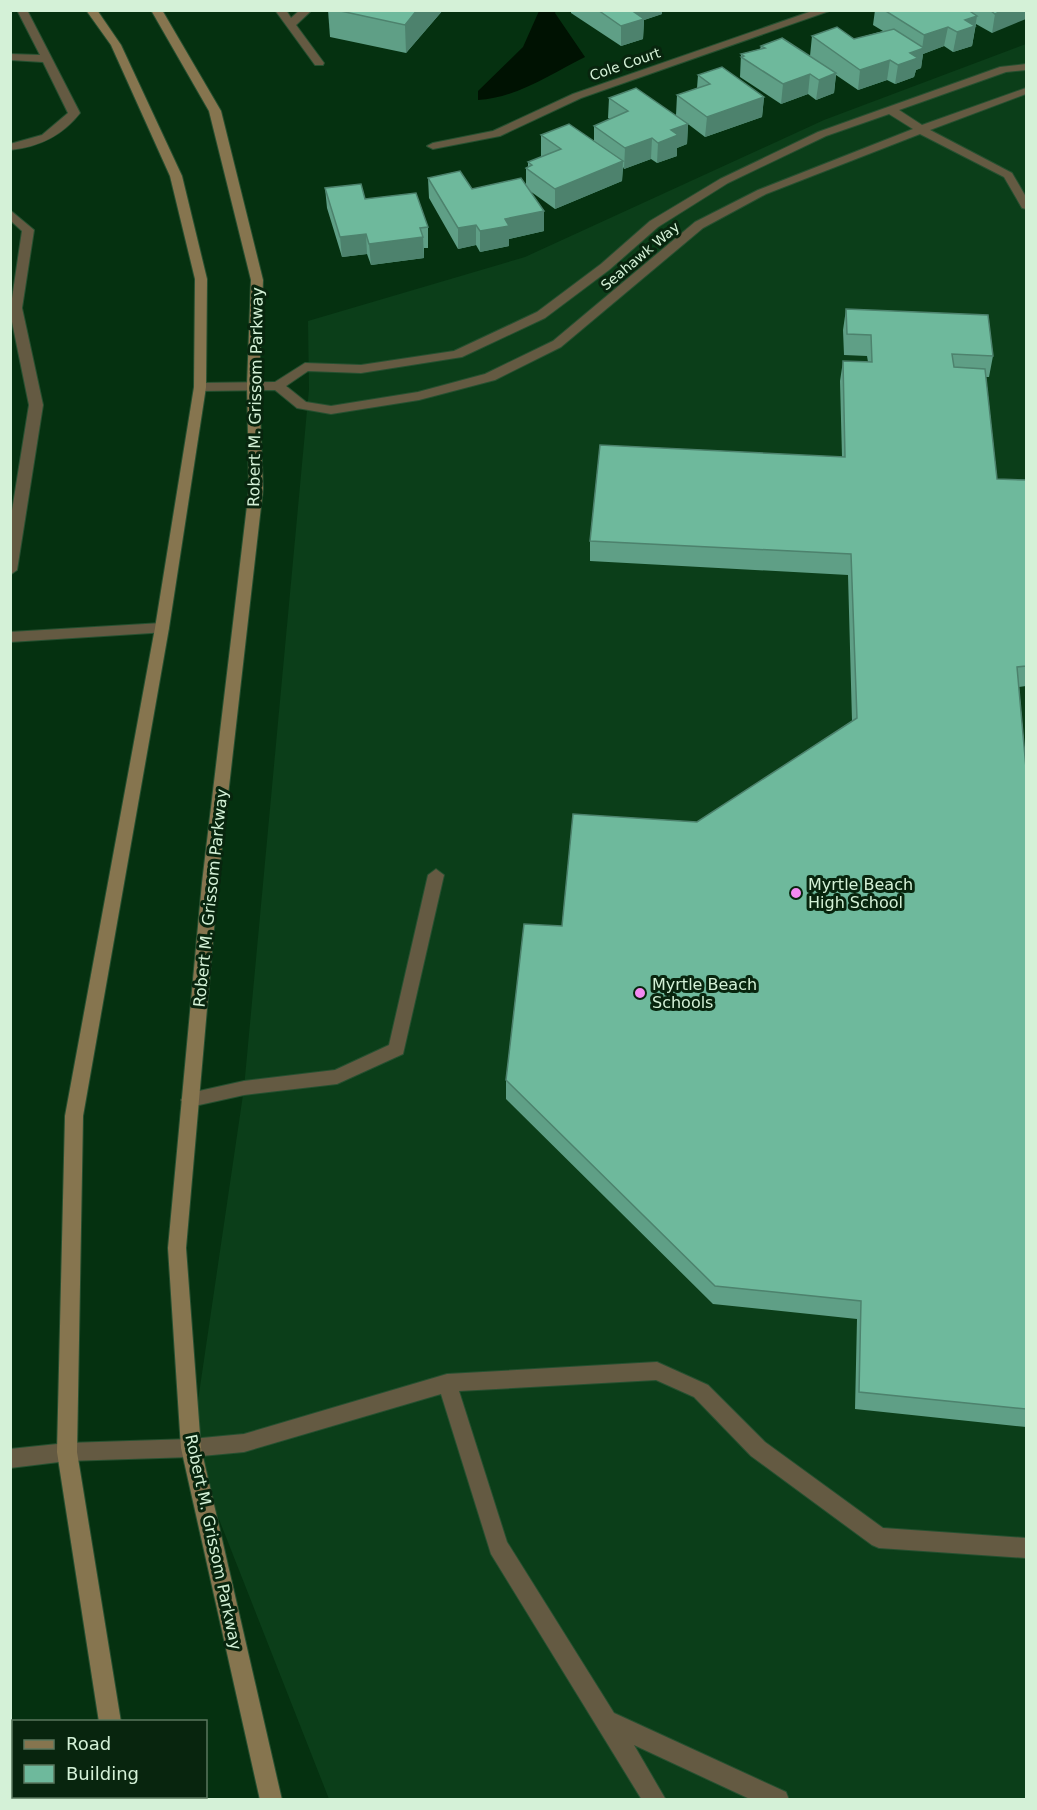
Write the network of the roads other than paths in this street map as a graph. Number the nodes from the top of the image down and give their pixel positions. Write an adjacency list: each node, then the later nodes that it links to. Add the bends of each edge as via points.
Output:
1 (22, 10): 9 (street)
2 (91, 10): 21 (main road, via 116,45 176,176 201,279)
3 (156, 10): 19 (main road, Robert M. Grissom Parkway, via 215,111 257,280)
4 (280, 10): 7 (street)
5 (307, 10): 7 (street)
6 (827, 10): 15 (street, Cole Court, via 577,96 496,134)
7 (291, 24): 10 (street)
8 (10, 57): 9 (street)
9 (48, 59): 16 (street, via 74,113 63,128 45,139)
10 (319, 63)
11 (1026, 67): 13 (street, Seahawk Way, via 1004,69)
12 (1026, 92): 14 (street, Seahawk Way)
13 (891, 110): 14 (street); 20 (street, Seahawk Way, via 822,134 724,181 654,224 541,315 496,337 457,354 362,369 305,367)
14 (921, 129): 17 (street, via 1008,175); 20 (street, Seahawk Way, via 762,192 699,225 557,344 490,377 418,396 331,410 302,405)
15 (433, 146)
16 (10, 147)
17 (1026, 206)
18 (10, 213): 22 (street, via 28,230 16,308 36,405)
19 (253, 385): 20 (street); 21 (street); 26 (main road, Robert M. Grissom Parkway, via 256,489 210,883)
20 (278, 386)
21 (200, 387): 23 (main road)
22 (10, 570)
23 (162, 628): 24 (street); 29 (main road, via 74,1116)
24 (10, 637)
25 (436, 875): 26 (street, via 397,1049 337,1077 244,1088)
26 (190, 1100): 28 (main road, Robert M. Grissom Parkway, via 177,1248)
27 (447, 1383): 28 (street, via 244,1443); 31 (street, via 657,1371 701,1390 759,1449 879,1538); 33 (street, via 498,1547)
28 (191, 1448): 29 (street); 34 (main road, Robert M. Grissom Parkway)
29 (67, 1452): 30 (street); 32 (main road)
30 (10, 1459)
31 (1026, 1548)
32 (110, 1720)
33 (606, 1721): 35 (street); 36 (street)
34 (271, 1800)
35 (655, 1800)
36 (778, 1800)

